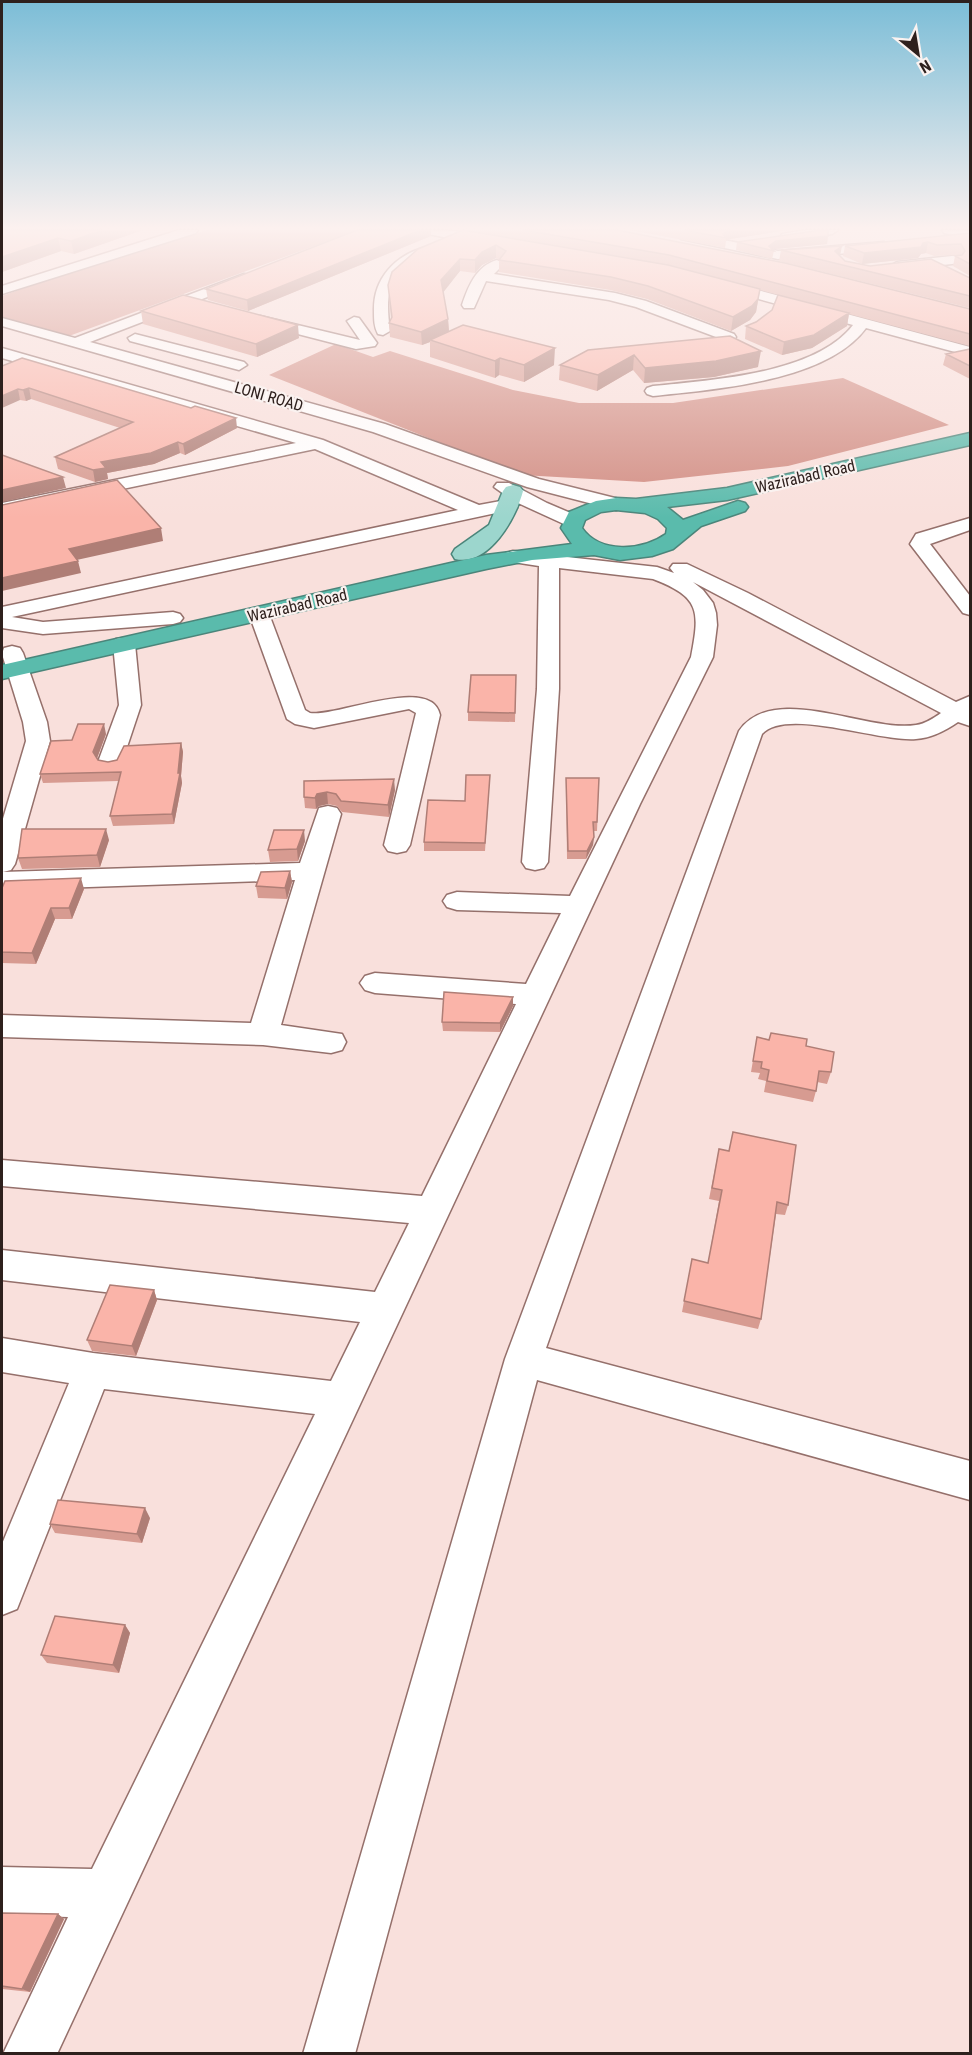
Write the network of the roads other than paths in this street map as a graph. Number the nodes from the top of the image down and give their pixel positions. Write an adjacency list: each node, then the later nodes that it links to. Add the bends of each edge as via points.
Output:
1 (16, 326): 14 (street, LONI ROAD)
2 (119, 326): 10 (street)
3 (284, 326): 4 (street, via 356,345 370,343)
4 (358, 326)
5 (383, 326): 11 (street)
6 (699, 326): 13 (street)
7 (860, 326): 19 (street, via 849,339 815,359 745,379)
8 (873, 326): 16 (street)
9 (2, 331): 20 (street, LONI ROAD)
10 (106, 331): 14 (street); 18 (street)
11 (383, 331)
12 (744, 332): 13 (street)
13 (729, 337): 15 (street)
14 (75, 343): 20 (street, LONI ROAD)
15 (704, 344)
16 (970, 352)
17 (2, 353): 23 (street)
18 (240, 365)
19 (653, 391)
20 (259, 398): 21 (street, LONI ROAD); 28 (street, LONI ROAD, via 379,428 533,483)
21 (362, 435): 23 (street); 27 (street, LONI ROAD, via 492,483)
22 (970, 439): 29 (highway, Wazirabad Road, via 727,494)
23 (317, 444): 26 (street); 31 (street)
24 (970, 454): 34 (highway, Wazirabad Road, via 731,508 694,522)
25 (63, 479): 26 (street)
26 (94, 490): 30 (street)
27 (511, 497): 31 (street); 32 (street, LONI ROAD); 37 (main road, via 501,525 490,538)
28 (616, 504): 29 (highway, Wazirabad Road); 32 (highway, Wazirabad Road, via 585,511)
29 (637, 505): 34 (highway, via 671,518 678,527)
30 (2, 509)
31 (477, 511): 41 (street)
32 (572, 524): 35 (highway, via 574,535); 37 (highway, Wazirabad Road)
33 (970, 524): 40 (street, via 937,532 923,538 920,544)
34 (673, 540): 36 (highway, Wazirabad Road); 47 (street, via 729,575 852,633)
35 (595, 548): 36 (highway, Wazirabad Road); 38 (highway, Wazirabad Road)
36 (645, 552): 47 (street)
37 (463, 554): 43 (highway, Wazirabad Road)
38 (513, 557): 39 (street); 42 (highway, Wazirabad Road)
39 (549, 562): 51 (street, via 548,689); 56 (street, via 657,573 678,580 701,599 707,621 702,657)
40 (970, 609)
41 (2, 613)
42 (259, 614): 45 (highway, Wazirabad Road); 50 (street, via 295,714 303,719 314,721 412,702 427,709)
43 (173, 618): 44 (street, via 43,628); 46 (highway, Wazirabad Road)
44 (2, 622)
45 (124, 644): 46 (highway, Wazirabad Road); 48 (street, via 130,705)
46 (8, 662): 52 (street, via 39,741)
47 (967, 708): 67 (street, via 916,732 803,717 761,722 751,731)
48 (110, 762)
49 (328, 814): 53 (street)
50 (397, 844)
51 (535, 862)
52 (2, 864)
53 (312, 871): 54 (street); 60 (street)
54 (2, 881)
55 (457, 901): 56 (street)
56 (579, 906): 58 (street)
57 (375, 983): 58 (street)
58 (537, 994): 63 (street)
59 (2, 1026): 60 (street)
60 (263, 1034): 61 (street)
61 (331, 1042)
62 (2, 1173): 63 (street)
63 (432, 1211): 65 (street)
64 (2, 1265): 65 (street)
65 (386, 1309): 69 (street)
66 (2, 1355): 68 (street)
67 (524, 1359): 70 (street); 75 (street)
68 (93, 1370): 69 (street); 71 (street)
69 (343, 1400): 73 (street)
70 (970, 1481)
71 (2, 1594)
72 (2, 1891): 73 (street)
73 (105, 1894): 74 (street)
74 (29, 2054)
75 (329, 2054)

